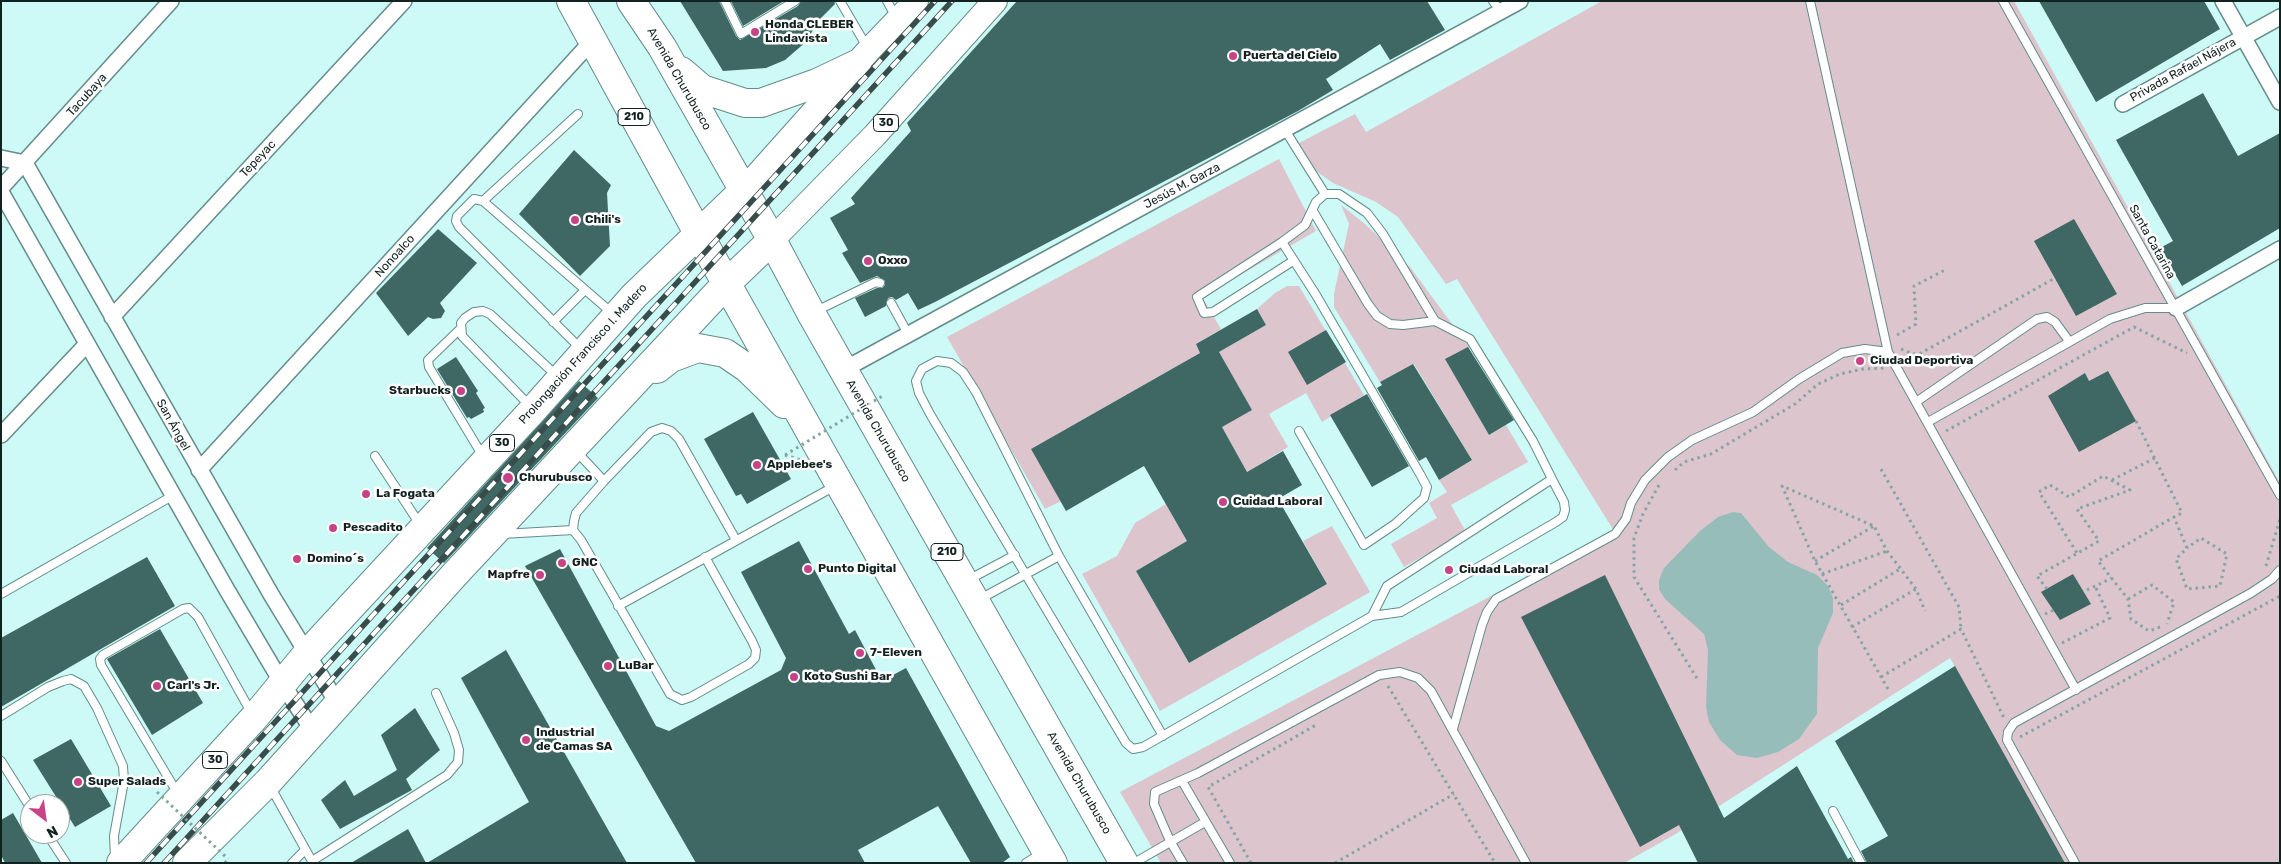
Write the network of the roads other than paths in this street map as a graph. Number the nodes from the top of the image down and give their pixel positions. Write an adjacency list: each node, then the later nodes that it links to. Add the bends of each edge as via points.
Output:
1 (172, 1): 25 (street, Tacubaya)
2 (404, 1): 43 (street, Tepeyac)
3 (630, 1): 18 (highway, Avenida Churubusco / 210)
4 (725, 1): 12 (lane, via 742,34)
5 (840, 1): 19 (lane)
6 (916, 1): 14 (main road, 30)
7 (995, 1): 32 (main road, 30, via 875,135)
8 (1520, 1): 13 (street, Jesús M. Garza)
9 (1810, 1): 51 (lane)
10 (2004, 1): 40 (lane, Santa Catarina)
11 (2223, 1): 17 (street)
12 (791, 2)
13 (1497, 6): 23 (street, Jesús M. Garza)
14 (892, 11): 19 (main road, 30)
15 (581, 16): 31 (highway, 210); 64 (street, Nonoalco)
16 (2280, 17): 17 (street, Privada Rafael Nájera)
17 (2243, 37): 20 (street); 21 (street, Privada Rafael Nájera)
18 (662, 47): 19 (highway, via 684,75 702,89 745,103 761,104); 27 (highway, Avenida Churubusco / 210)
19 (863, 57): 27 (main road, 30)
20 (2280, 102)
21 (2123, 104)
22 (578, 114): 29 (lane)
23 (1285, 130): 28 (lane); 47 (street, Jesús M. Garza)
24 (1, 158): 25 (street)
25 (24, 164): 26 (street, Tacubaya); 43 (street, San Ángel)
26 (1, 190): 49 (street)
27 (744, 190): 31 (highway, Prolongación Francisco I. Madero / 30); 32 (highway, Avenida Churubusco / 210)
28 (1325, 194): 30 (lane, via 1316,202); 44 (lane, via 1339,194 1367,213)
29 (483, 201): 38 (lane); 45 (lane, via 470,202 457,216 457,224)
30 (1313, 211): 33 (lane, via 1305,225); 44 (lane, via 1377,316 1390,324)
31 (698, 233): 37 (highway, 210); 42 (highway, Prolongación Francisco I. Madero / 30)
32 (772, 240): 37 (highway, 30); 41 (highway, Avenida Churubusco / 210)
33 (1282, 242): 35 (lane); 35 (lane, via 1197,296 1204,313 1213,312)
34 (2280, 249): 40 (street)
35 (1293, 261): 59 (lane, via 1420,474 1427,487 1424,498 1364,545)
36 (880, 283): 41 (lane, via 876,282)
37 (726, 284): 54 (highway, 30); 58 (highway, 210)
38 (584, 291): 42 (lane); 45 (lane)
39 (891, 303): 47 (lane)
40 (2176, 308): 48 (lane, via 2145,308 2128,312); 69 (lane, Santa Catarina)
41 (811, 314): 52 (highway, Avenida Churubusco / 210)
42 (616, 316): 50 (highway, Prolongación Francisco I. Madero / 30)
43 (112, 317): 64 (street, San Ángel)
44 (1435, 321): 65 (lane, via 1470,339 1533,441)
45 (554, 322): 50 (lane)
46 (460, 329): 53 (lane, via 461,323 474,312 490,314); 56 (lane, via 468,343); 63 (lane, via 428,360 429,367)
47 (908, 334): 52 (street, Jesús M. Garza)
48 (2069, 341): 55 (lane, via 2055,322 2047,318 2037,319); 57 (lane)
49 (87, 344): 60 (street); 68 (street)
50 (584, 352): 53 (highway, Prolongación Francisco I. Madero / 30)
51 (1888, 352): 55 (lane); 90 (lane, via 1865,349 1842,352 1754,412 1692,440 1645,480 1626,520 1615,534 1496,599 1482,625)
52 (843, 370): 79 (highway, Avenida Churubusco / 210)
53 (560, 379): 56 (highway, Prolongación Francisco I. Madero / 30)
54 (617, 401): 58 (highway, via 671,358 698,348 725,354 747,368); 61 (highway, 30)
55 (1916, 402): 57 (lane)
56 (533, 410): 63 (highway, Prolongación Francisco I. Madero / 30)
57 (1928, 422): 85 (lane)
58 (808, 429): 67 (highway, 210)
59 (1299, 431)
60 (1, 435)
61 (573, 448): 66 (lane); 72 (highway, 30)
62 (375, 456): 70 (lane)
63 (486, 461): 70 (highway, Prolongación Francisco I. Madero / 30)
64 (199, 470): 83 (street, San Ángel)
65 (1552, 479): 82 (lane, via 1388,586); 82 (lane, via 1564,502 1563,517 1402,612)
66 (604, 481): 71 (lane, via 576,513); 73 (lane, via 651,432 662,428 671,431 680,439)
67 (839, 484): 73 (lane); 103 (highway, 210)
68 (174, 495): 80 (lane); 84 (street)
69 (2280, 495)
70 (423, 529): 83 (highway, Prolongación Francisco I. Madero / 30)
71 (573, 530): 72 (lane); 81 (lane)
72 (492, 534): 87 (highway, 30)
73 (736, 540): 76 (lane)
74 (1015, 555): 75 (lane, via 919,393 916,381 922,369 937,362 951,362 972,385); 78 (lane); 79 (lane)
75 (1060, 556): 78 (lane); 92 (lane)
76 (705, 557): 81 (lane); 81 (lane, via 756,650 748,664 691,697 682,700 670,694)
77 (2280, 570): 85 (lane, via 2251,593)
78 (1027, 575): 79 (lane); 92 (lane, via 1126,743 1133,749 1144,747)
79 (970, 592): 110 (highway, Avenida Churubusco / 210)
80 (1, 594)
81 (618, 606)
82 (1372, 616): 92 (lane)
83 (306, 655): 84 (highway, 30); 87 (street, San Ángel)
84 (282, 683): 89 (highway, 30); 91 (street)
85 (2076, 690): 116 (lane, via 2014,723 2007,740)
86 (436, 693): 104 (lane, via 454,733 459,750 458,762 447,775)
87 (338, 704): 91 (highway, 30)
88 (1, 716): 106 (lane, via 48,688 71,679 84,686 123,766 124,781 114,836)
89 (254, 718): 97 (highway, 30); 97 (lane, via 198,617 189,608 103,655 101,664)
90 (1454, 729): 94 (lane, via 1431,690 1418,678 1400,672 1379,675); 114 (lane)
91 (313, 731): 95 (highway, 30)
92 (1162, 736)
93 (1, 761): 96 (lane)
94 (1182, 781): 99 (lane); 100 (lane, via 1155,792 1153,798)
95 (268, 782): 102 (lane); 108 (highway, 30)
96 (22, 794)
97 (168, 795): 107 (highway, 30)
98 (1833, 811): 115 (lane)
99 (1205, 822): 100 (lane); 113 (lane)
100 (1170, 841): 111 (lane); 112 (lane)
101 (54, 844): 105 (lane)
102 (305, 850): 104 (lane); 109 (lane)
103 (1042, 859)
104 (312, 862)
105 (66, 863)
106 (116, 863)
107 (121, 863)
108 (187, 863)
109 (292, 863)
110 (1124, 863)
111 (1134, 863)
112 (1183, 863)
113 (1230, 863)
114 (1526, 863)
115 (1861, 863)
116 (2076, 863)

